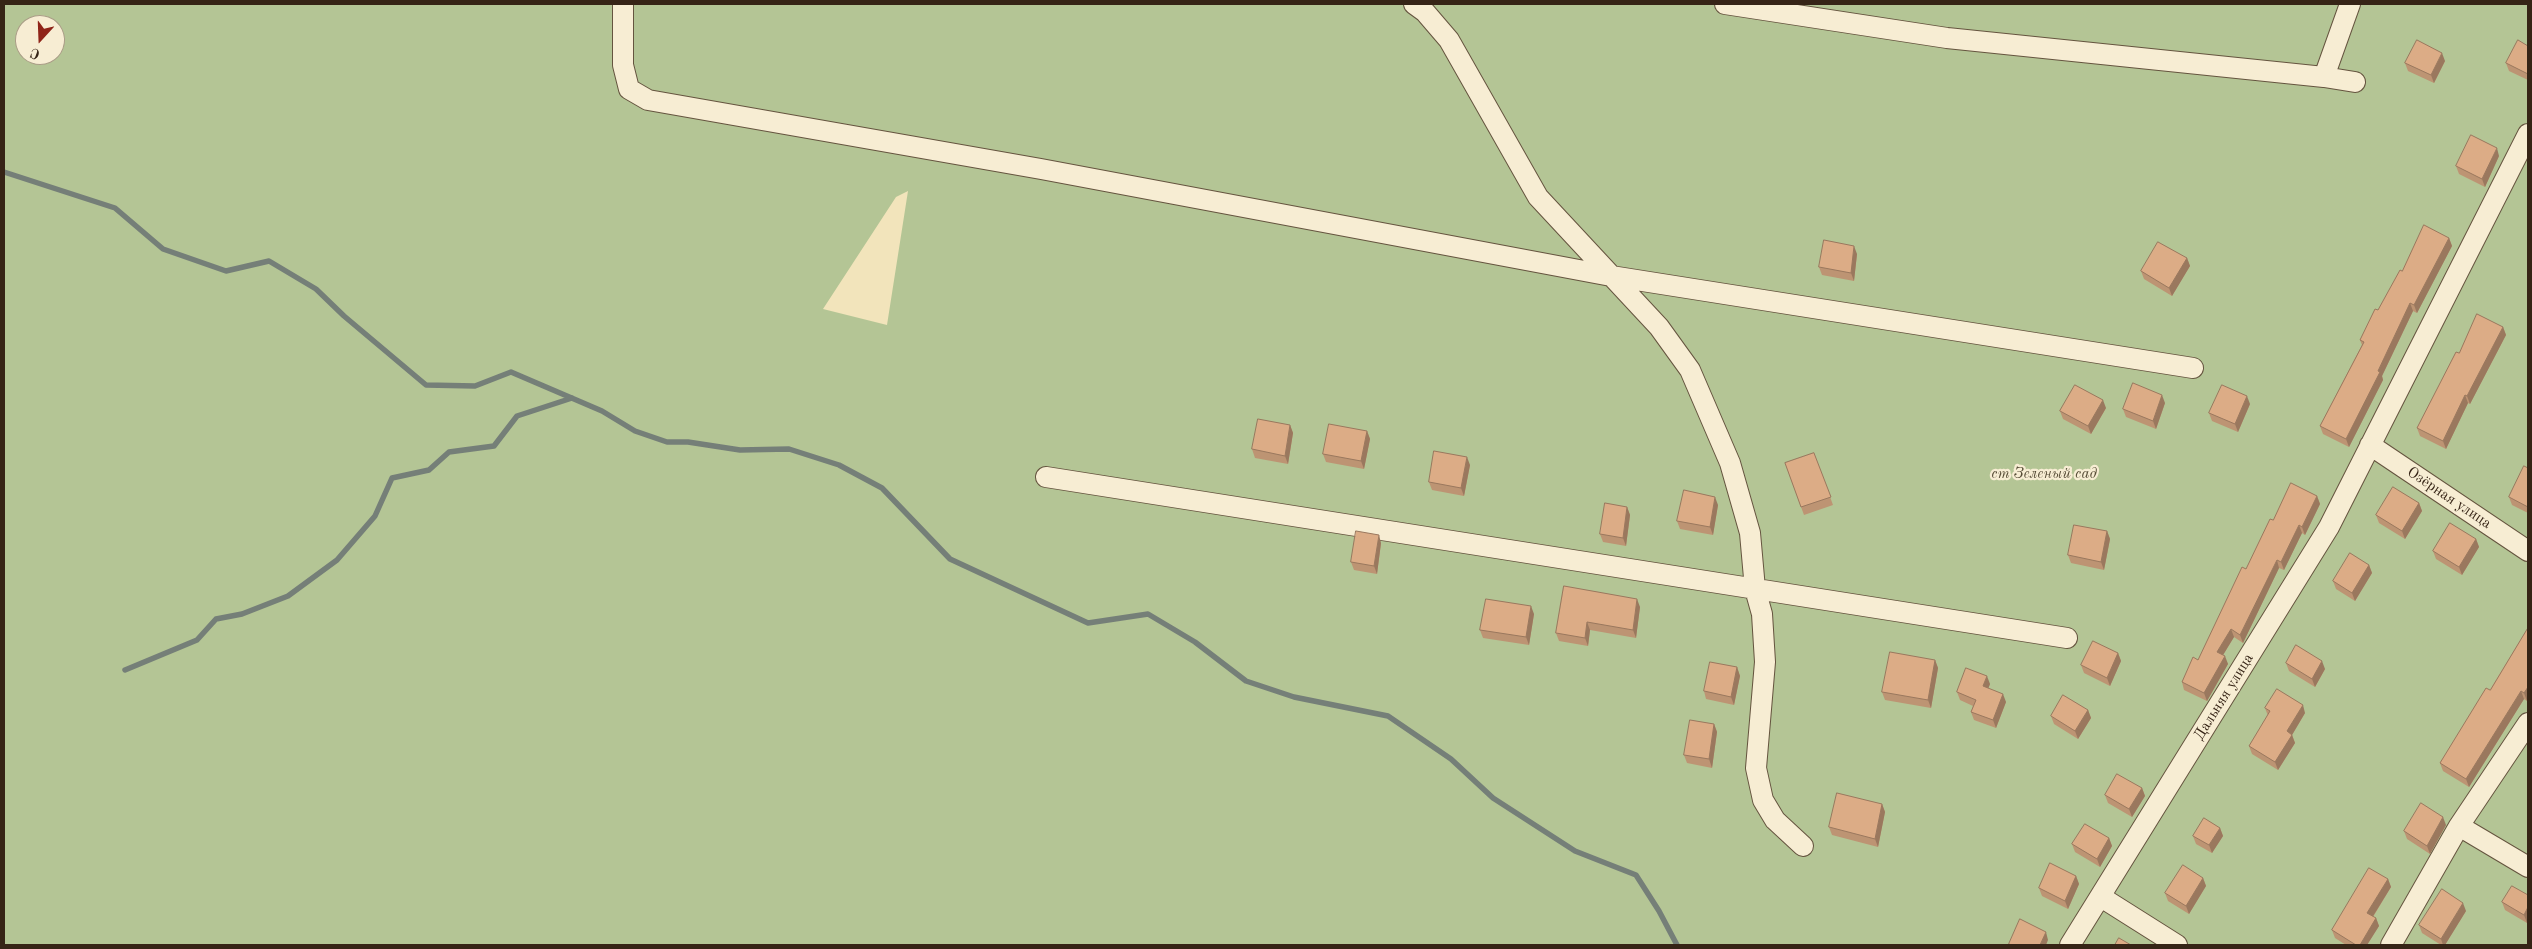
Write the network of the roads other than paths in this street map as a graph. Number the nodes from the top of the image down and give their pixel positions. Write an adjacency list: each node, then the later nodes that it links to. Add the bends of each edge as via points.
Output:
1 (623, 4): 8 (street, via 625,73 630,90 648,100)
2 (1414, 4): 8 (street, via 1449,40 1538,197)
3 (1725, 4): 5 (street, via 1948,38)
4 (2350, 4): 5 (street)
5 (2324, 77): 6 (street)
6 (2355, 82)
7 (2528, 134): 10 (street, Дальняя улица)
8 (1611, 276): 9 (street); 13 (street, via 1659,328 1690,370 1730,463 1750,533)
9 (2193, 368)
10 (2370, 445): 12 (street, Озёрная улица); 19 (street, Дальняя улица, via 2329,527)
11 (1046, 477): 13 (street)
12 (2528, 551)
13 (1755, 589): 14 (street); 17 (street, via 1762,614 1765,662 1756,768 1763,800 1775,820)
14 (2066, 638)
15 (2528, 723): 16 (street)
16 (2459, 826): 18 (street); 22 (street)
17 (1803, 846)
18 (2528, 867)
19 (2101, 897): 20 (street, Дальняя улица); 21 (street)
20 (2070, 945)
21 (2177, 945)
22 (2391, 945)

